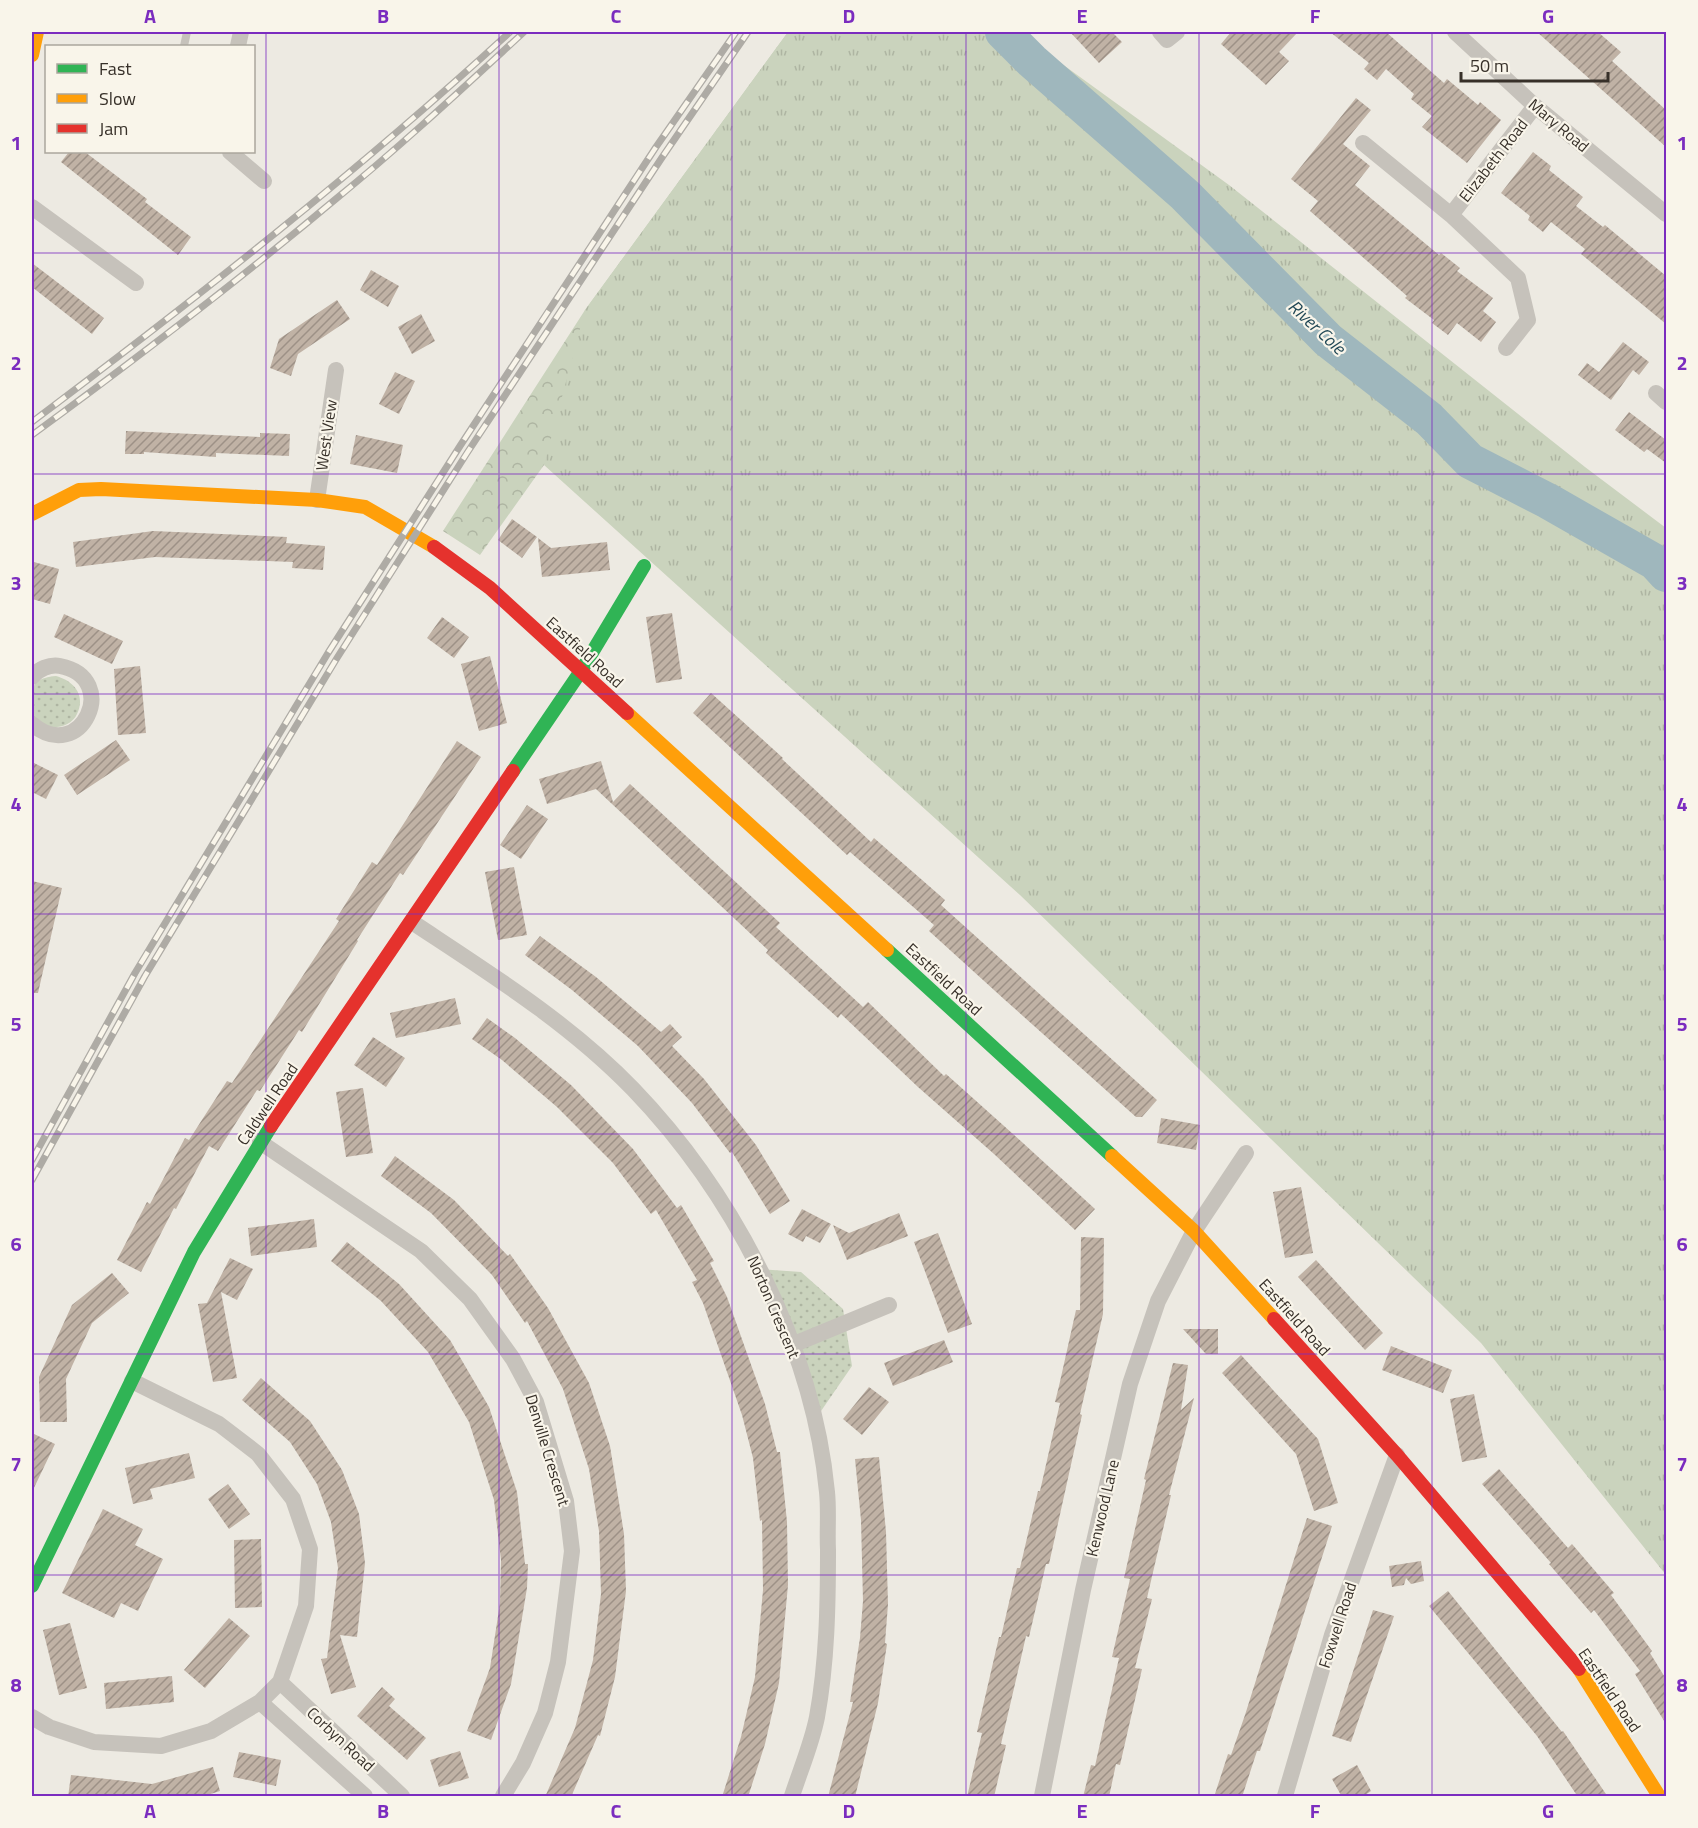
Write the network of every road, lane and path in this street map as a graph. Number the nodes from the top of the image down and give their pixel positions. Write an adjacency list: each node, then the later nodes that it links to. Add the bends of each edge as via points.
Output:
1 (37, 32): 3 (street)
2 (1455, 32): 4 (street, Mary Road)
3 (32, 55)
4 (1535, 106): 9 (street, Elizabeth Road); 10 (street, Mary Road)
5 (1363, 143): 9 (street, Elizabeth Road)
6 (231, 153): 7 (street)
7 (264, 181)
8 (32, 207): 11 (street)
9 (1451, 214): 12 (street, Elizabeth Road, via 1518,278 1528,320)
10 (1666, 214)
11 (136, 283)
12 (1506, 348)
13 (336, 370): 14 (street, West View)
14 (316, 500): 15 (street, Eastfield Road, via 80,490); 18 (street, Eastfield Road, via 365,507 430,544 490,588)
15 (32, 514)
16 (644, 566): 18 (street, Caldwell Road)
17 (33, 670): 19 (street, via 54,665 72,668 86,680 92,698 89,716 77,730 60,736 41,733)
18 (581, 671): 20 (street, Caldwell Road); 23 (street, Eastfield Road)
19 (32, 724)
20 (412, 922): 21 (street, Caldwell Road); 25 (street, Norton Crescent, via 531,1001 633,1090 695,1163 755,1256)
21 (260, 1142): 26 (street, Caldwell Road, via 194,1252); 34 (street, Denville Crescent, via 421,1251 470,1299 513,1359 536,1402 566,1501 572,1551 558,1662 545,1713)
22 (1246, 1152): 23 (street, Kenwood Lane)
23 (1194, 1231): 27 (street, Eastfield Road); 36 (street, Kenwood Lane, via 1158,1301 1130,1384 1083,1590)
24 (889, 1305): 25 (street)
25 (792, 1345): 35 (street, Norton Crescent, via 814,1416 827,1493 828,1613 817,1718)
26 (132, 1381): 28 (street, Caldwell Road); 29 (street, via 219,1424 258,1454 293,1499 310,1549 307,1594)
27 (1397, 1455): 37 (street, Foxwell Road, via 1332,1635); 38 (street, Eastfield Road, via 1581,1671)
28 (32, 1586)
29 (280, 1682): 30 (street); 33 (street, Corbyn Road)
30 (260, 1702): 31 (street, via 211,1731 161,1746 94,1742); 32 (street, Corbyn Road)
31 (32, 1717)
32 (365, 1797)
33 (402, 1797)
34 (503, 1797)
35 (792, 1797)
36 (1042, 1797)
37 (1285, 1797)
38 (1659, 1797)

